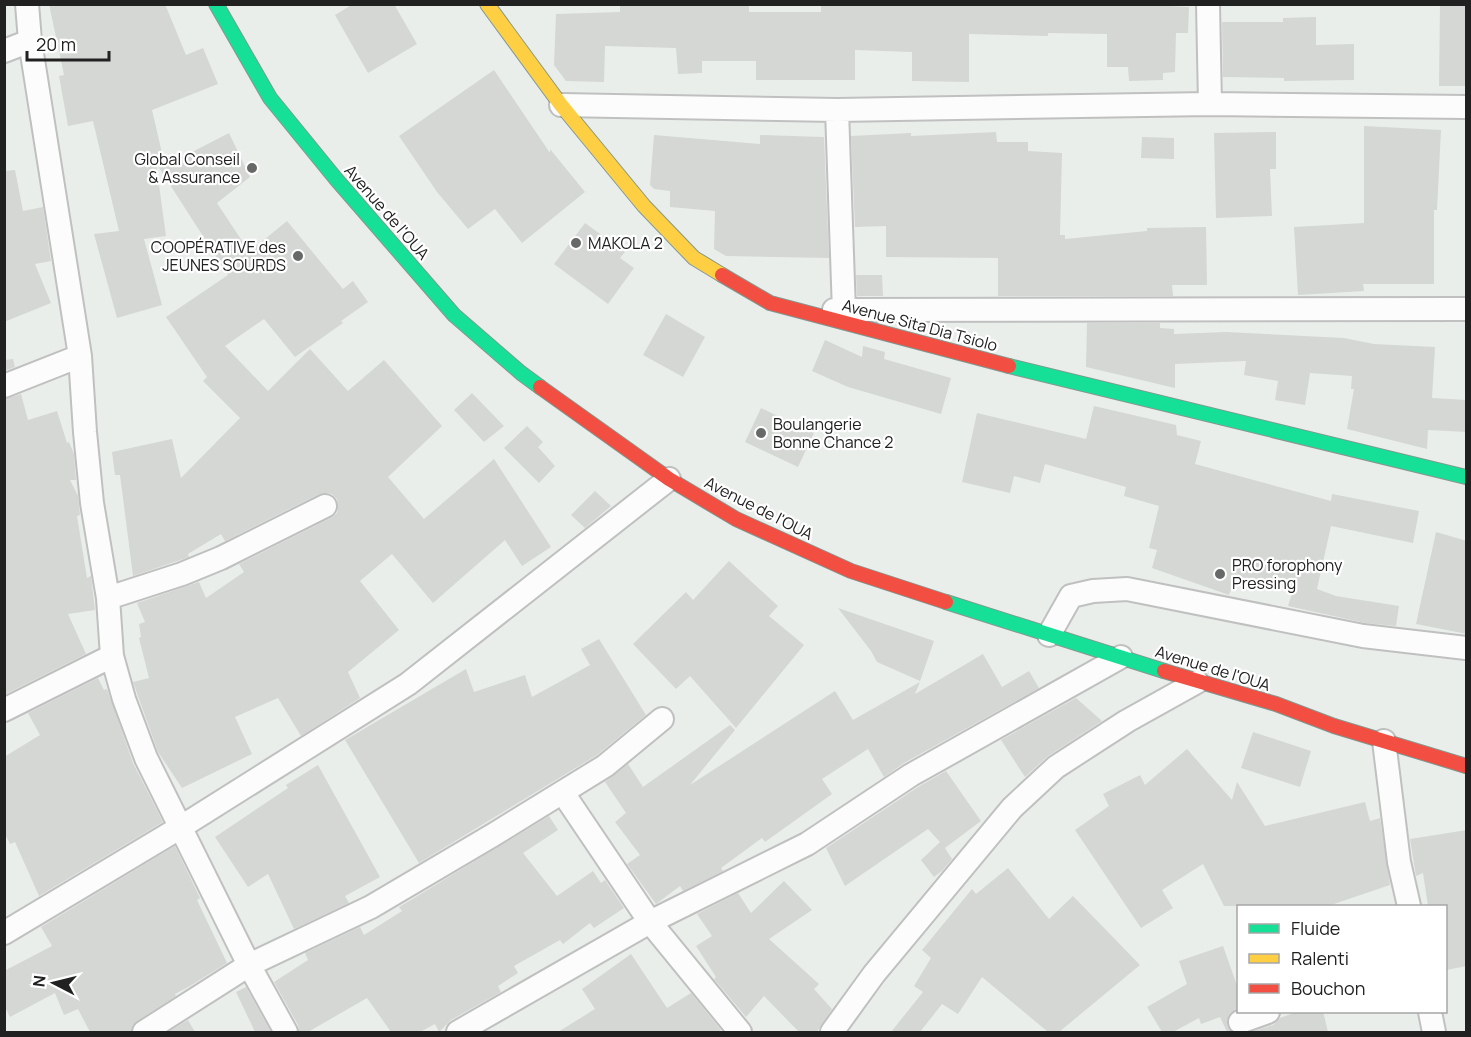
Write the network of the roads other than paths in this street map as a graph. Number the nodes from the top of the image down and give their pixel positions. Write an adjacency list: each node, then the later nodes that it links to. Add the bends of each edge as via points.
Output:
1 (27, 4): 5 (street)
2 (216, 4): 17 (main road, Avenue de l'OUA, via 270,99 454,315 521,373)
3 (487, 4): 8 (main road, Avenue Sita Dia Tsiolo)
4 (1208, 4): 7 (street)
5 (30, 41): 6 (street); 14 (street)
6 (4, 51)
7 (1210, 104): 9 (street); 10 (street)
8 (561, 105): 10 (street); 11 (main road, Avenue Sita Dia Tsiolo, via 644,206 694,258)
9 (1467, 107)
10 (837, 110): 13 (street)
11 (770, 303): 13 (street); 16 (main road, Avenue Sita Dia Tsiolo, via 1038,374)
12 (1467, 309): 13 (street)
13 (844, 312)
14 (80, 356): 15 (street); 19 (street, via 92,503)
15 (4, 386)
16 (1467, 477)
17 (669, 479): 20 (main road, Avenue de l'OUA, via 736,519 852,571); 30 (street, via 408,684)
18 (325, 506): 19 (street, via 221,558)
19 (108, 598): 22 (street)
20 (1049, 635): 21 (street, via 1071,596 1127,589 1364,636); 23 (main road, Avenue de l'OUA)
21 (1467, 648)
22 (112, 656): 25 (street); 30 (street, via 146,758)
23 (1121, 657): 24 (main road, Avenue de l'OUA); 32 (street, via 911,775 807,844)
24 (1197, 682): 27 (main road, Avenue de l'OUA); 42 (street, via 1056,767 1012,808 874,974)
25 (4, 710)
26 (662, 718): 29 (street, via 605,766)
27 (1384, 741): 28 (main road, Avenue de l'OUA); 31 (street, via 1399,862)
28 (1467, 766)
29 (562, 793): 32 (street); 34 (street, via 371,907)
30 (181, 827): 33 (street); 34 (street)
31 (1409, 905)
32 (650, 922): 40 (street); 41 (street)
33 (4, 933)
34 (249, 965): 38 (street); 39 (street)
35 (1263, 1013): 37 (street)
36 (1430, 1013): 43 (street)
37 (1240, 1022)
38 (144, 1032)
39 (286, 1032)
40 (458, 1032)
41 (740, 1032)
42 (832, 1032)
43 (1434, 1032)

